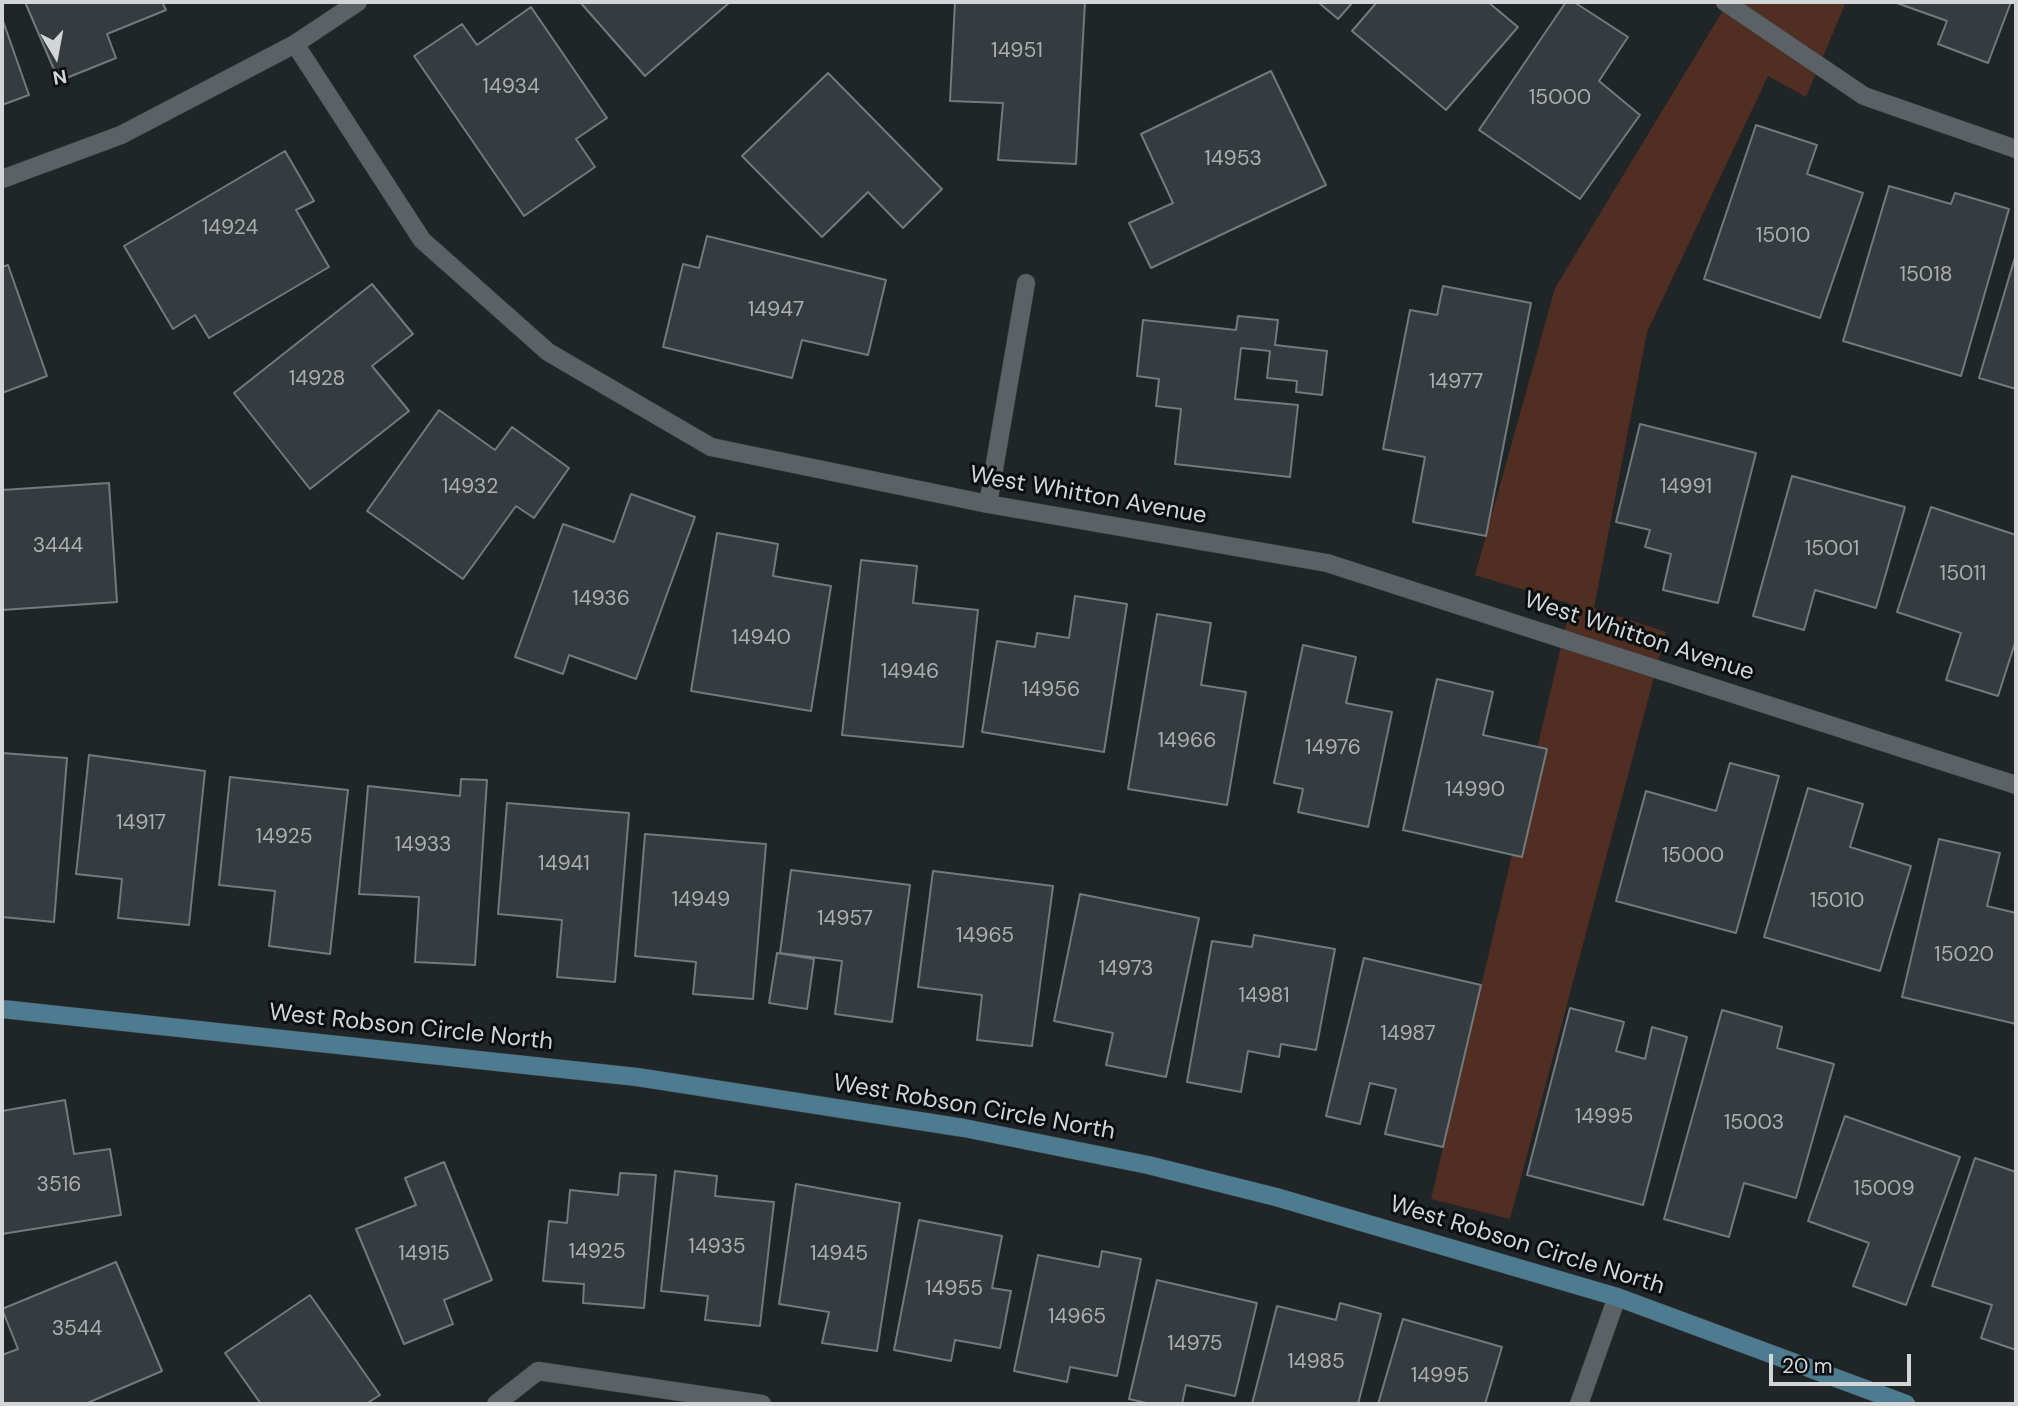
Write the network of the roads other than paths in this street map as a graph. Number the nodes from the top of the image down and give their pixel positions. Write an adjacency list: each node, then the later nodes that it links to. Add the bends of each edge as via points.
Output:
1 (358, 2): 3 (street)
2 (1725, 2): 4 (street, via 1864,96)
3 (295, 44): 5 (street, via 121,135); 7 (street, West Whitton Avenue, via 422,240 548,352 711,447)
4 (2016, 149)
5 (2, 179)
6 (1026, 283): 7 (street)
7 (988, 504): 8 (street, West Whitton Avenue, via 1326,563)
8 (2016, 785)
9 (2, 1009): 10 (street, West Robson Circle North, via 637,1077 964,1128 1276,1197)
10 (1617, 1297): 13 (street); 14 (street, West Robson Circle North)
11 (496, 1404): 12 (street, via 538,1371)
12 (762, 1404)
13 (1579, 1404)
14 (1906, 1404)

